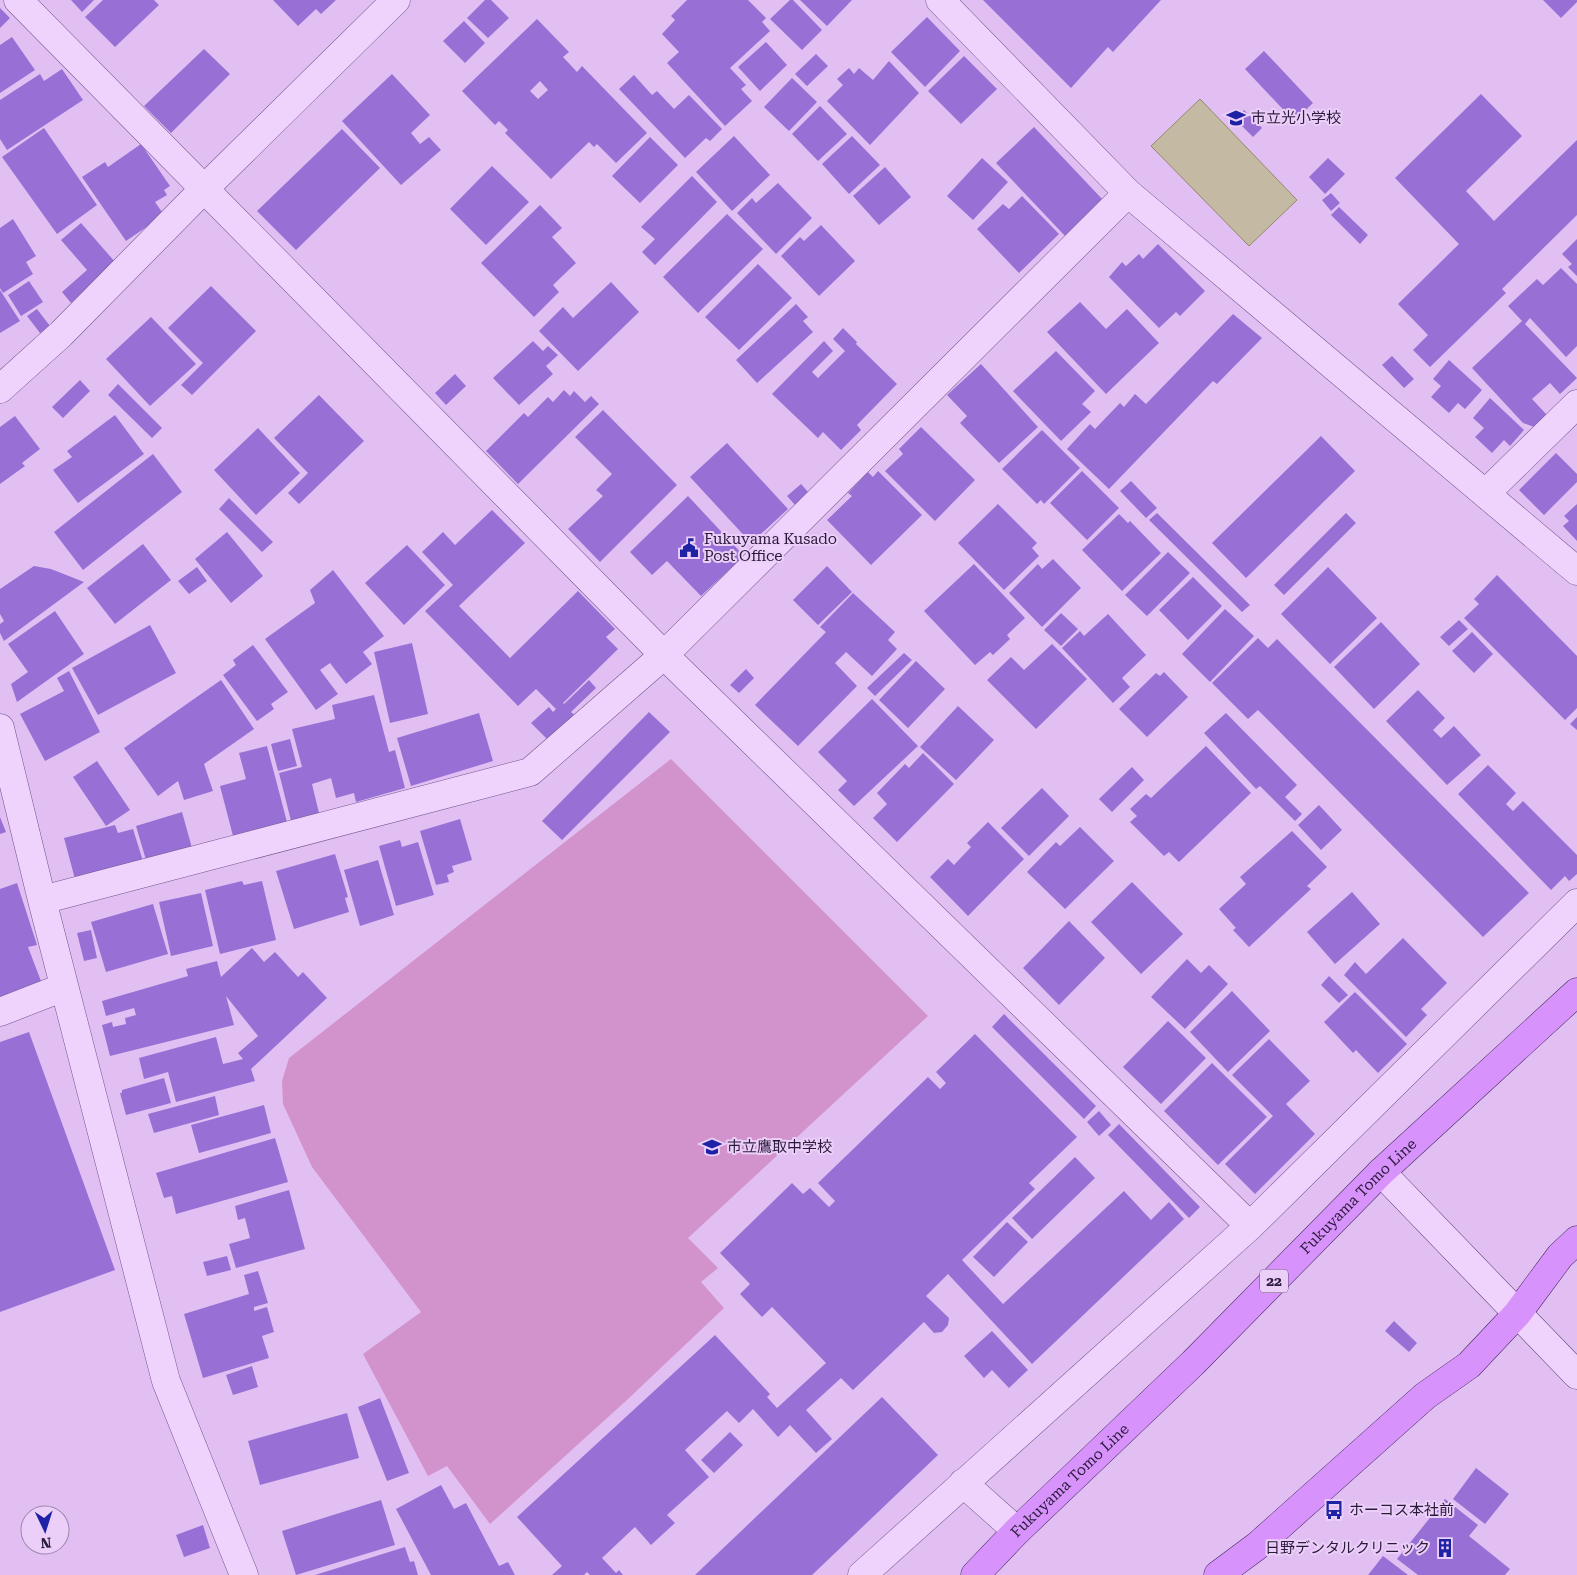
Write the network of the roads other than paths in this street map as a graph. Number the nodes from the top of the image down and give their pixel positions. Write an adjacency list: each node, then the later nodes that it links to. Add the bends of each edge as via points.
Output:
1 (18, 0): 4 (street)
2 (396, 0): 4 (street)
3 (940, 0): 5 (street)
4 (206, 188): 6 (street, via 62,334); 10 (street)
5 (1128, 193): 8 (street); 10 (street)
6 (0, 389)
7 (1577, 404): 8 (street)
8 (1486, 493): 9 (street)
9 (1577, 571)
10 (664, 655): 12 (street, via 530,772); 18 (street)
11 (0, 728): 12 (street)
12 (42, 900): 14 (street)
13 (1577, 903): 18 (street)
14 (64, 987): 16 (street); 24 (street, via 166,1381)
15 (1577, 992): 17 (main road, Fukuyama Tomo Line / 22)
16 (0, 1012)
17 (1381, 1172): 20 (street); 23 (main road, Fukuyama Tomo Line / 22, via 1193,1363)
18 (1250, 1226): 22 (street)
19 (1577, 1240): 20 (main road, via 1560,1256)
20 (1517, 1314): 21 (street); 27 (main road, via 1469,1364 1426,1396 1257,1546)
21 (1577, 1376)
22 (963, 1482): 23 (street); 25 (street)
23 (1017, 1531): 26 (main road, Fukuyama Tomo Line / 22)
24 (244, 1575)
25 (862, 1575)
26 (975, 1575)
27 (1219, 1575)

